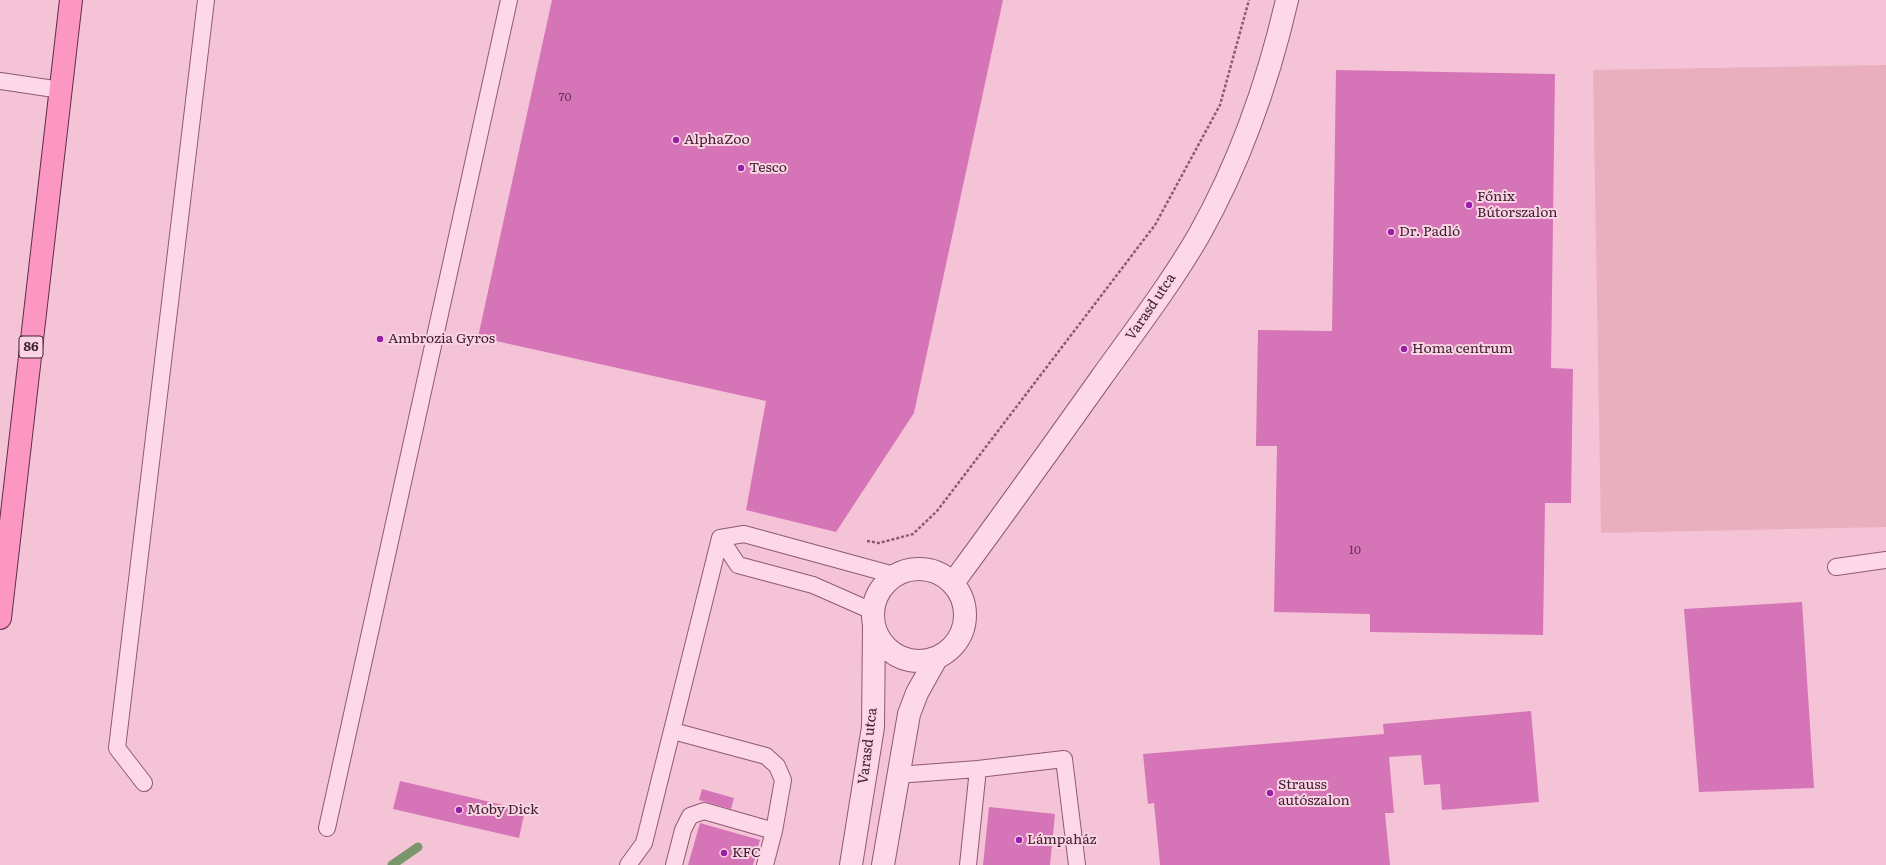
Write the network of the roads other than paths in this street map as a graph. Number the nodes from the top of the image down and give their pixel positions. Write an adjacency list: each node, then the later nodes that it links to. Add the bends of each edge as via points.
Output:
1 (71, 0): 6 (main road, 86)
2 (206, 0): 18 (lane, via 117,748)
3 (509, 0): 19 (lane)
4 (1287, 0): 11 (street, Varasd utca, via 1256,108 1230,172 1198,235 1157,301)
5 (0, 81): 6 (lane)
6 (61, 90): 12 (main road, 86)
7 (720, 538): 10 (lane, via 744,534); 13 (lane, via 738,565 813,585); 15 (lane)
8 (1886, 560): 9 (lane)
9 (1836, 567)
10 (894, 575): 11 (street, via 909,569 925,568 941,573); 13 (street, via 876,595)
11 (954, 583): 14 (street, via 960,590 965,606 966,622 960,637 950,650)
12 (0, 618)
13 (873, 619): 14 (street, via 881,642 893,653 920,662); 24 (street, Varasd utca, via 873,727)
14 (936, 659): 17 (street, via 909,714)
15 (673, 731): 20 (lane, via 766,756 777,766 783,780); 21 (lane, via 644,843)
16 (978, 769): 17 (lane); 26 (lane); 27 (lane, via 1064,759)
17 (897, 775): 25 (street)
18 (144, 783)
19 (327, 828)
20 (774, 831): 22 (lane, via 704,811 690,816 683,830); 23 (lane)
21 (628, 865)
22 (674, 865)
23 (765, 865)
24 (851, 865)
25 (883, 865)
26 (968, 865)
27 (1077, 865)

